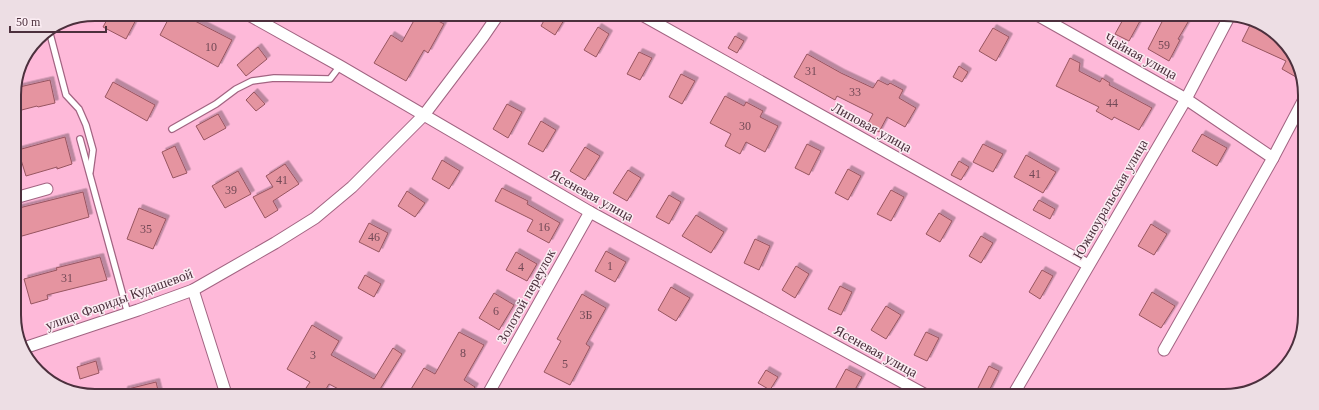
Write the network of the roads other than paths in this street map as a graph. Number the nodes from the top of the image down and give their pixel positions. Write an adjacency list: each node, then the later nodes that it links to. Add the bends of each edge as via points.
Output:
1 (260, 21): 7 (street, Ясеневая улица)
2 (494, 21): 10 (street, улица Фариды Кудашевой)
3 (653, 21): 18 (street, Липовая улица)
4 (1048, 21): 8 (street, Чайная улица)
5 (1227, 21): 8 (street, Южноуральская улица)
6 (50, 36): 14 (lane, via 66,95 79,109 93,150)
7 (340, 66): 10 (street, Ясеневая улица); 11 (lane, via 330,79 274,78 252,81)
8 (1186, 99): 13 (street, Чайная улица); 18 (street, Южноуральская улица)
9 (1298, 111): 13 (street)
10 (424, 115): 17 (street, Ясеневая улица); 19 (street, улица Фариды Кудашевой, via 352,187 315,218 275,244)
11 (172, 129)
12 (80, 139): 14 (lane)
13 (1273, 158): 22 (street)
14 (89, 175): 20 (lane)
15 (47, 189): 16 (street)
16 (21, 196)
17 (590, 212): 24 (street, Золотой переулок); 25 (street, Ясеневая улица)
18 (1088, 266): 26 (street, Южноуральская улица)
19 (193, 290): 20 (street, улица Фариды Кудашевой); 23 (street)
20 (128, 314): 21 (street, улица Фариды Кудашевой)
21 (28, 347)
22 (1164, 350)
23 (224, 389)
24 (491, 389)
25 (915, 389)
26 (1016, 389)

